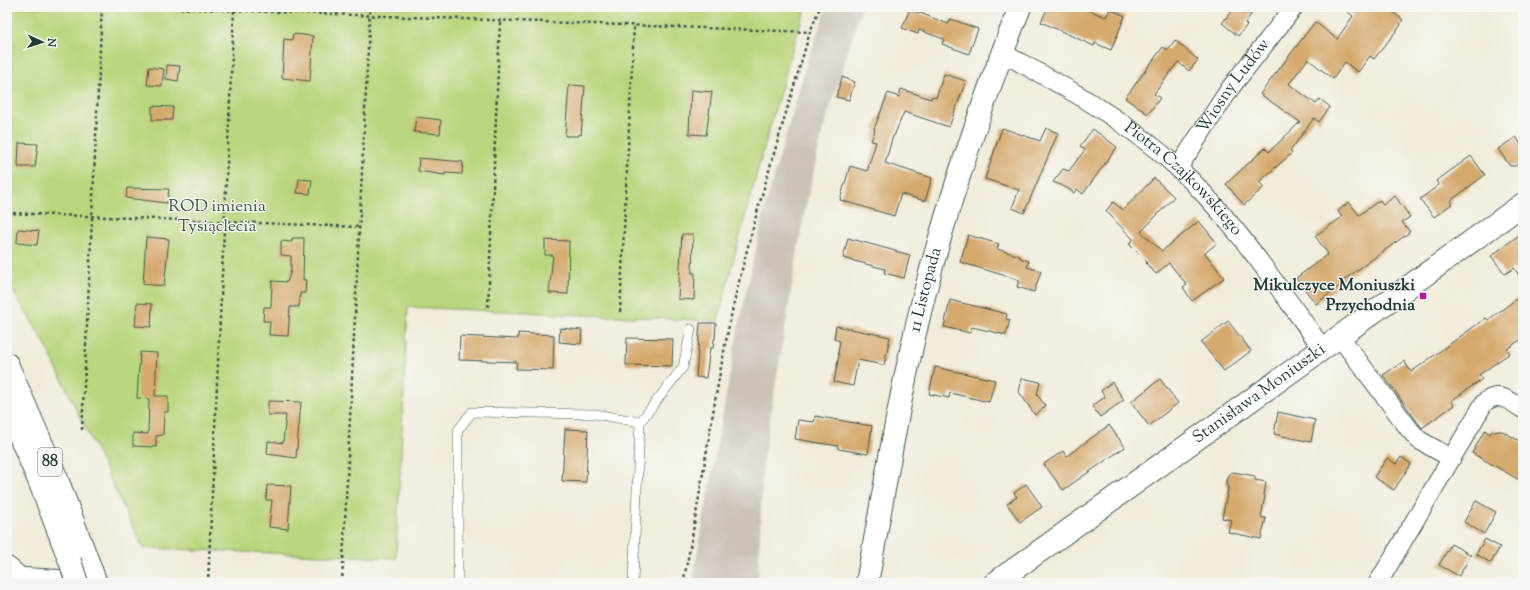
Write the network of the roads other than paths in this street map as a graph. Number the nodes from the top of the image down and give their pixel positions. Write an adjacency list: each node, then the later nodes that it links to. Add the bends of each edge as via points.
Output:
1 (1020, 7): 3 (street, 11 Listopada)
2 (1294, 7): 4 (street, Wiosny Ludów, via 1231,87)
3 (1002, 53): 4 (street, Piotra Czajkowskiego, via 1098,106); 19 (street, 11 Listopada, via 949,207 924,298 899,410)
4 (1178, 168): 7 (street, Piotra Czajkowskiego, via 1206,196 1256,258)
5 (1523, 204): 7 (street, Stanisława Moniuszki)
6 (691, 330): 11 (lane, via 683,367)
7 (1331, 343): 12 (street, Piotra Czajkowskiego, via 1419,440); 20 (street, Stanisława Moniuszki)
8 (7, 364): 13 (street, 88, via 57,479)
9 (7, 406): 13 (street, 88, via 40,483)
10 (1523, 409): 12 (street, via 1497,396 1484,402)
11 (640, 422): 17 (lane, via 596,414 472,412 458,430); 18 (lane)
12 (1451, 458): 21 (street)
13 (79, 561): 15 (street, 88, bridge); 16 (street, 88)
14 (11, 575): 16 (street)
15 (78, 583)
16 (95, 583)
17 (458, 583)
18 (633, 583)
19 (867, 583)
20 (995, 583)
21 (1378, 583)

